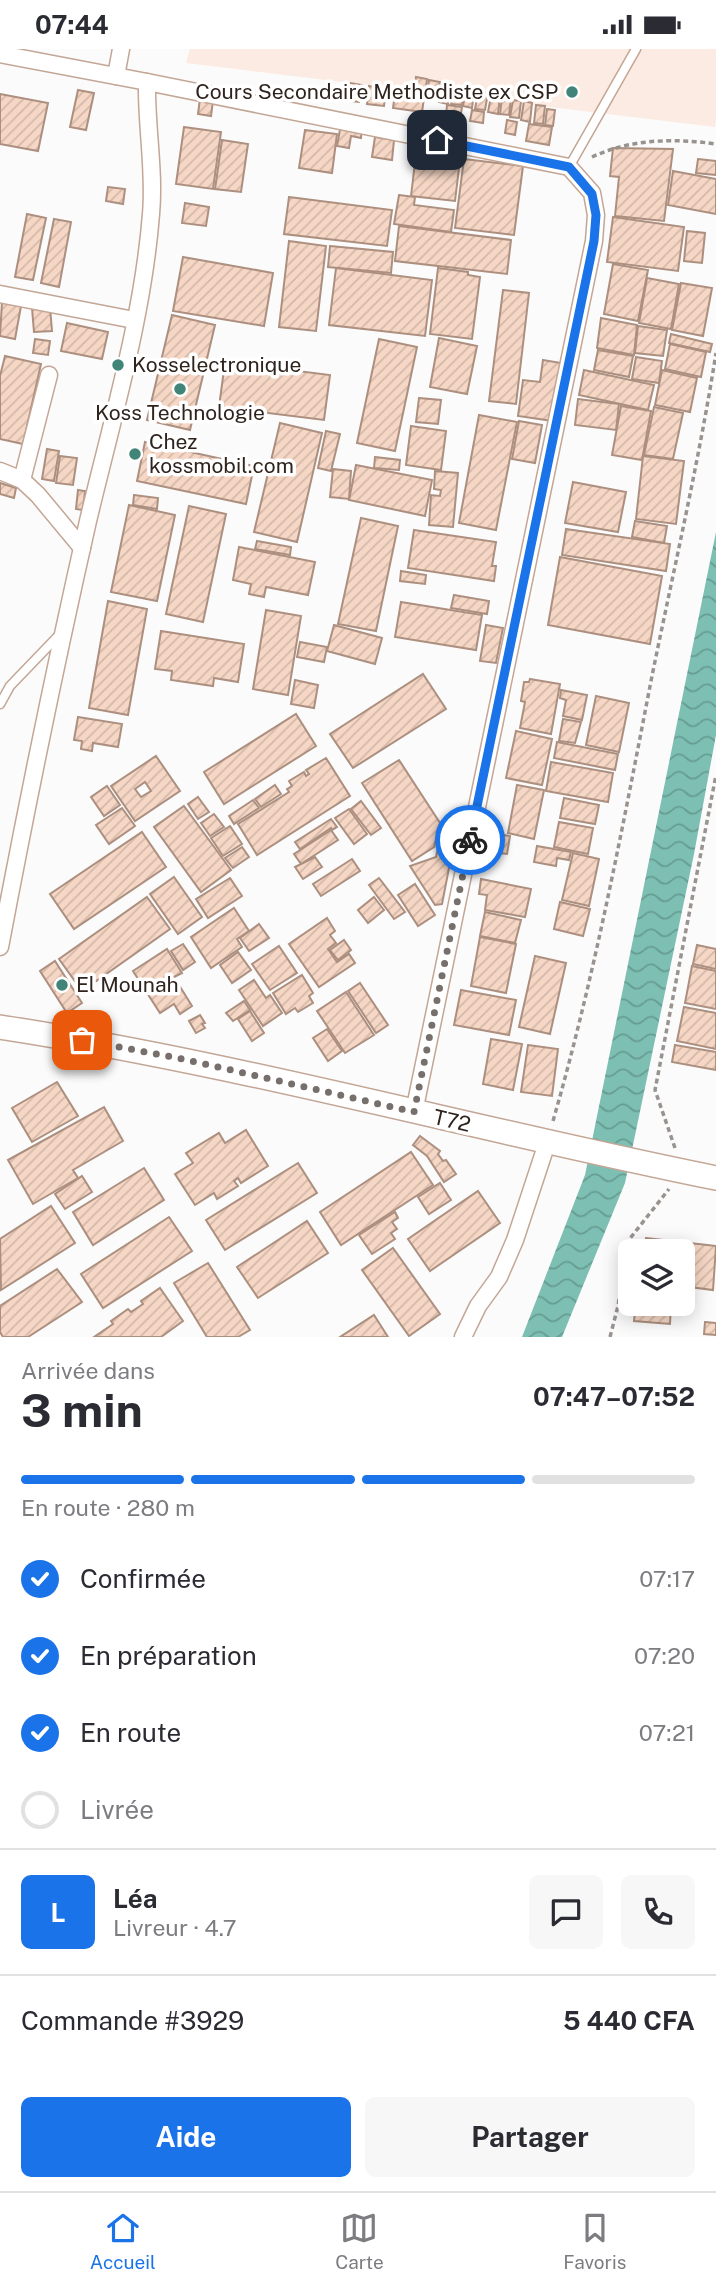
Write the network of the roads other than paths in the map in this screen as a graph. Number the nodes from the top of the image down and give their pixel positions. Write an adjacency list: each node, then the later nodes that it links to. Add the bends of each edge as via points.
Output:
1 (121, 49): 4 (street)
2 (636, 49): 6 (lane)
3 (0, 54): 4 (street)
4 (116, 76): 5 (street)
5 (147, 82): 6 (street); 8 (street, via 152,212)
6 (569, 167): 17 (street, via 592,194 594,241)
7 (0, 294): 8 (street)
8 (134, 320): 12 (street)
9 (50, 375): 11 (street)
10 (0, 471): 11 (street)
11 (22, 480): 12 (street)
12 (82, 548): 13 (street)
13 (63, 631): 14 (lane, via 10,686); 15 (street)
14 (0, 703)
15 (0, 947)
16 (0, 1027): 17 (street, T72, via 183,1059)
17 (414, 1112): 18 (street, T72)
18 (547, 1143): 19 (street, T72); 20 (street, via 499,1277)
19 (716, 1178)
20 (463, 1337)

